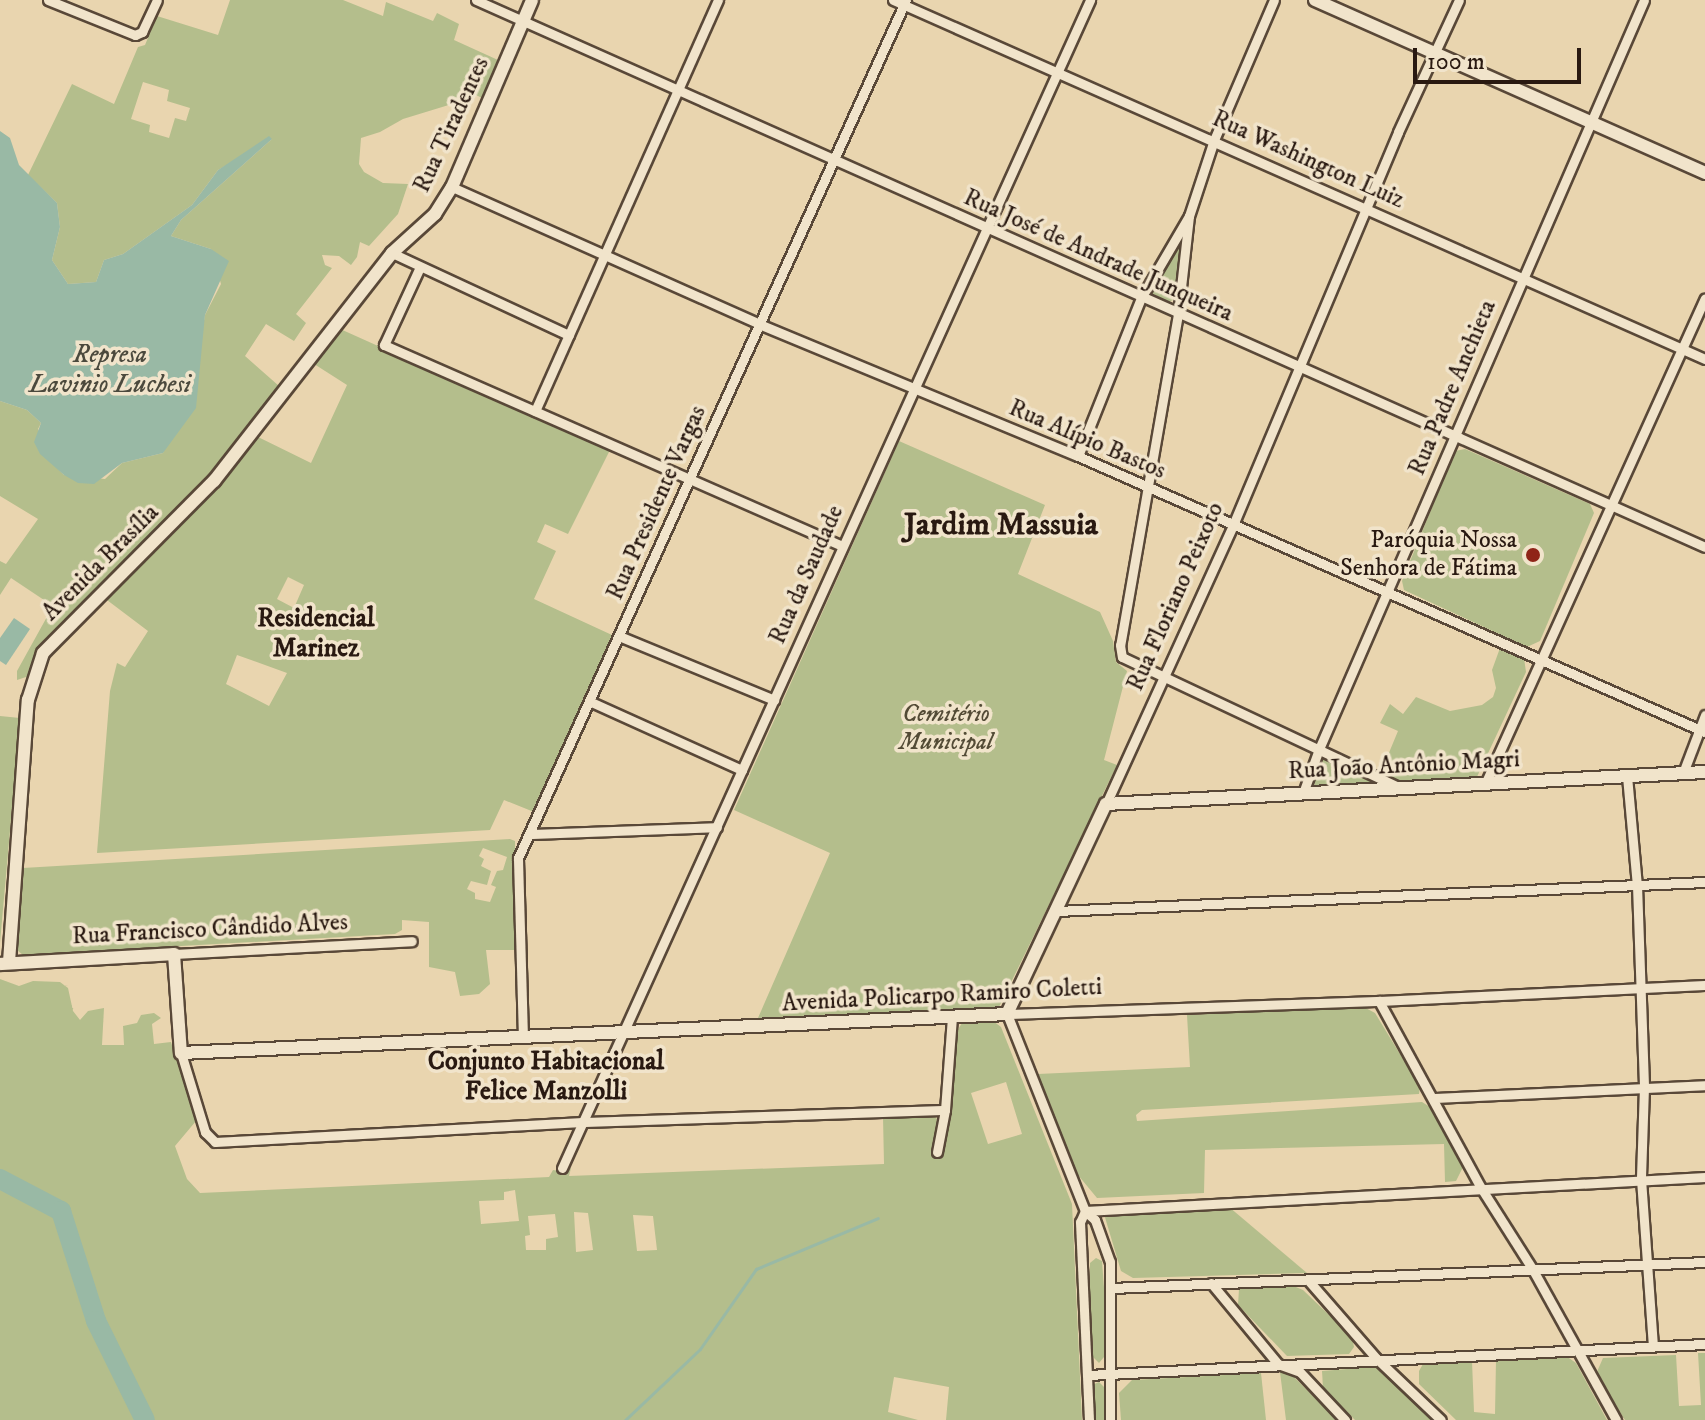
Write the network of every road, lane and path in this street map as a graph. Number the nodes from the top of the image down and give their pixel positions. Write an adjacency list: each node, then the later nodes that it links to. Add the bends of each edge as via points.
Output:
1 (48, 0): 2 (street, via 127,35 142,32)
2 (157, 0)
3 (476, 0): 13 (street, Rua José de Andrade Junqueira)
4 (532, 0): 13 (street, Rua Tiradentes)
5 (718, 0): 16 (street)
6 (893, 0): 12 (street, Rua Washington Luiz)
7 (1090, 0): 15 (street, Rua da Saudade)
8 (1274, 0): 18 (street)
9 (1315, 0): 14 (street)
10 (1459, 0): 14 (street, Rua Floriano Peixoto)
11 (1644, 0): 17 (street, Rua Padre Anchieta)
12 (905, 2): 15 (street, Rua Washington Luiz); 19 (street, Rua Presidente Vargas)
13 (522, 21): 16 (street, Rua José de Andrade Junqueira); 21 (street, Rua Tiradentes)
14 (1435, 53): 17 (street); 22 (street, Rua Floriano Peixoto)
15 (1059, 75): 18 (street, Rua Washington Luiz); 24 (street, Rua da Saudade)
16 (680, 90): 19 (street, Rua José de Andrade Junqueira); 26 (street)
17 (1590, 120): 20 (street); 28 (street, Rua Padre Anchieta)
18 (1214, 140): 22 (street, Rua Washington Luiz); 23 (street)
19 (832, 159): 24 (street, Rua José de Andrade Junqueira); 32 (street, Rua Presidente Vargas)
20 (1705, 173)
21 (452, 187): 25 (street, Rua Tiradentes, via 435,214); 26 (street, Rua Alípio Bastos)
22 (1366, 207): 28 (street, Rua Washington Luiz); 36 (street, Rua Floriano Peixoto)
23 (1189, 216): 29 (street); 31 (street)
24 (987, 228): 29 (street, Rua José de Andrade Junqueira); 37 (street, Rua da Saudade)
25 (392, 253): 27 (street); 71 (street, Avenida Brasília, via 214,481 43,653 28,700)
26 (604, 255): 32 (street, Rua Alípio Bastos); 33 (street)
27 (420, 267): 33 (street); 38 (street, via 384,345)
28 (1522, 279): 34 (street, Rua Washington Luiz); 39 (street, Rua Padre Anchieta)
29 (1141, 298): 31 (street, Rua José de Andrade Junqueira); 40 (street)
30 (1705, 298): 34 (street)
31 (1178, 314): 36 (street, Rua José de Andrade Junqueira); 42 (street)
32 (759, 324): 37 (street, Rua Alípio Bastos); 41 (street, Rua Presidente Vargas)
33 (569, 335): 38 (street)
34 (1682, 349): 35 (street, Rua Washington Luiz); 43 (street)
35 (1705, 359)
36 (1301, 367): 39 (street, Rua José de Andrade Junqueira); 44 (street, Rua Floriano Peixoto)
37 (912, 388): 40 (street, Rua Alípio Bastos); 45 (street, Rua da Saudade)
38 (535, 411): 41 (street)
39 (1455, 437): 43 (street, Rua José de Andrade Junqueira); 47 (street, Rua Padre Anchieta)
40 (1078, 456): 42 (street, Rua Alípio Bastos)
41 (690, 478): 45 (street); 48 (street, Rua Presidente Vargas)
42 (1147, 487): 44 (street, Rua Alípio Bastos); 50 (street, via 1120,645 1122,657)
43 (1613, 507): 46 (street, Rua José de Andrade Junqueira); 49 (street)
44 (1233, 525): 47 (street, Rua Alípio Bastos); 50 (street, Rua Floriano Peixoto)
45 (842, 546): 51 (street, Rua da Saudade)
46 (1705, 547)
47 (1388, 592): 49 (street, Rua Alípio Bastos); 55 (street, Rua Padre Anchieta)
48 (619, 636): 51 (street); 52 (street, Rua Presidente Vargas)
49 (1541, 660): 54 (street, Rua Alípio Bastos); 60 (street)
50 (1163, 678): 55 (street); 63 (street, Rua Floriano Peixoto)
51 (774, 700): 56 (street, Rua da Saudade)
52 (589, 701): 56 (street); 65 (street, Rua Presidente Vargas)
53 (1705, 715): 54 (street)
54 (1702, 731): 58 (street)
55 (1319, 749): 61 (street); 62 (street, Rua Padre Anchieta)
56 (742, 770): 64 (street, Rua da Saudade)
57 (1705, 772): 58 (street, Rua João Antônio Magri)
58 (1683, 773): 59 (street, Rua João Antônio Magri)
59 (1627, 776): 60 (street, Rua João Antônio Magri); 67 (street)
60 (1485, 784): 61 (street, Rua João Antônio Magri)
61 (1400, 788): 62 (street, Rua João Antônio Magri)
62 (1303, 793): 63 (street, Rua João Antônio Magri)
63 (1106, 804): 68 (street, Rua Floriano Peixoto)
64 (717, 827): 65 (street); 77 (street, Rua da Saudade)
65 (530, 834): 78 (street, Rua Presidente Vargas, via 518,858)
66 (1705, 882): 67 (street)
67 (1637, 885): 68 (street); 73 (street)
68 (1056, 911): 75 (street, Rua Floriano Peixoto)
69 (412, 941): 70 (street, Rua Francisco Cândido Alves)
70 (174, 954): 71 (street, Rua Francisco Cândido Alves); 79 (street)
71 (4, 963)
72 (1705, 985): 73 (street, Avenida Policarpo Ramiro Coletti)
73 (1641, 988): 74 (street, Avenida Policarpo Ramiro Coletti); 81 (street)
74 (1379, 1001): 75 (street, Avenida Policarpo Ramiro Coletti); 82 (street)
75 (1007, 1014): 76 (street, Avenida Policarpo Ramiro Coletti); 90 (street)
76 (952, 1017): 77 (street, Avenida Policarpo Ramiro Coletti); 83 (street)
77 (625, 1032): 78 (street, Avenida Policarpo Ramiro Coletti); 84 (street, Rua da Saudade)
78 (523, 1038): 79 (street, Avenida Policarpo Ramiro Coletti)
79 (181, 1053): 84 (street, via 205,1132 215,1142)
80 (1705, 1085): 81 (street)
81 (1644, 1087): 82 (street); 88 (street)
82 (1434, 1098): 89 (street)
83 (945, 1110): 84 (street); 85 (street)
84 (582, 1122): 86 (street, Rua da Saudade)
85 (937, 1152)
86 (562, 1168)
87 (1705, 1177): 88 (street)
88 (1641, 1179): 89 (street); 92 (street)
89 (1481, 1188): 90 (street); 93 (street)
90 (1085, 1211): 96 (street, via 1103,1240); 103 (street, via 1080,1222)
91 (1705, 1262): 92 (street)
92 (1644, 1265): 93 (street); 98 (street)
93 (1533, 1270): 94 (street); 99 (street)
94 (1308, 1280): 95 (street); 100 (street)
95 (1211, 1283): 96 (street); 101 (street)
96 (1112, 1288): 102 (street)
97 (1705, 1344): 98 (street)
98 (1653, 1347): 99 (street)
99 (1575, 1351): 100 (street); 108 (street)
100 (1377, 1359): 101 (street); 107 (street)
101 (1278, 1364): 102 (street); 106 (street, via 1300,1372)
102 (1108, 1373): 103 (street); 105 (street)
103 (1088, 1375): 104 (street)
104 (1089, 1420)
105 (1110, 1420)
106 (1345, 1420)
107 (1441, 1420)
108 (1616, 1420)

